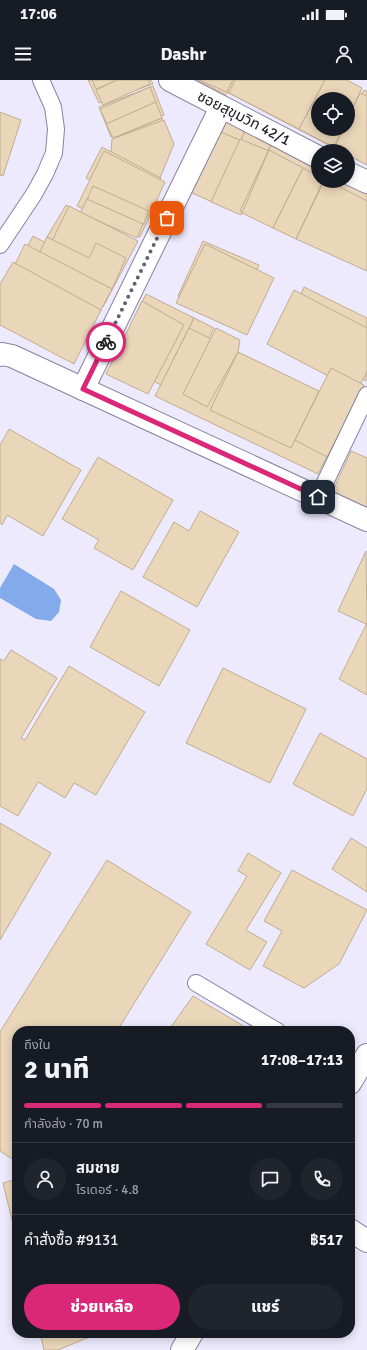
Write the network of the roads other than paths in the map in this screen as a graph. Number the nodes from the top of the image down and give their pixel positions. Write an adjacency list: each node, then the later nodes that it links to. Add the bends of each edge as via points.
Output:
1 (41, 80): 7 (lane, via 53,107 56,129 54,152 34,194)
2 (170, 80): 3 (street, ซอยสุขุมวิท 42/1)
3 (221, 107): 4 (street, ซอยสุขุมวิท 42/1); 9 (street)
4 (311, 153)
5 (355, 176): 6 (street)
6 (367, 182)
7 (0, 245)
8 (0, 355): 9 (street, via 12,356)
9 (83, 389): 11 (street)
10 (367, 395): 11 (lane)
11 (318, 497): 12 (street)
12 (367, 520)
13 (196, 983): 14 (lane)
14 (269, 1026)
15 (367, 1055): 16 (street)
16 (355, 1072)
17 (355, 1233): 18 (street)
18 (367, 1241)
19 (189, 1338): 20 (street)
20 (182, 1350)

